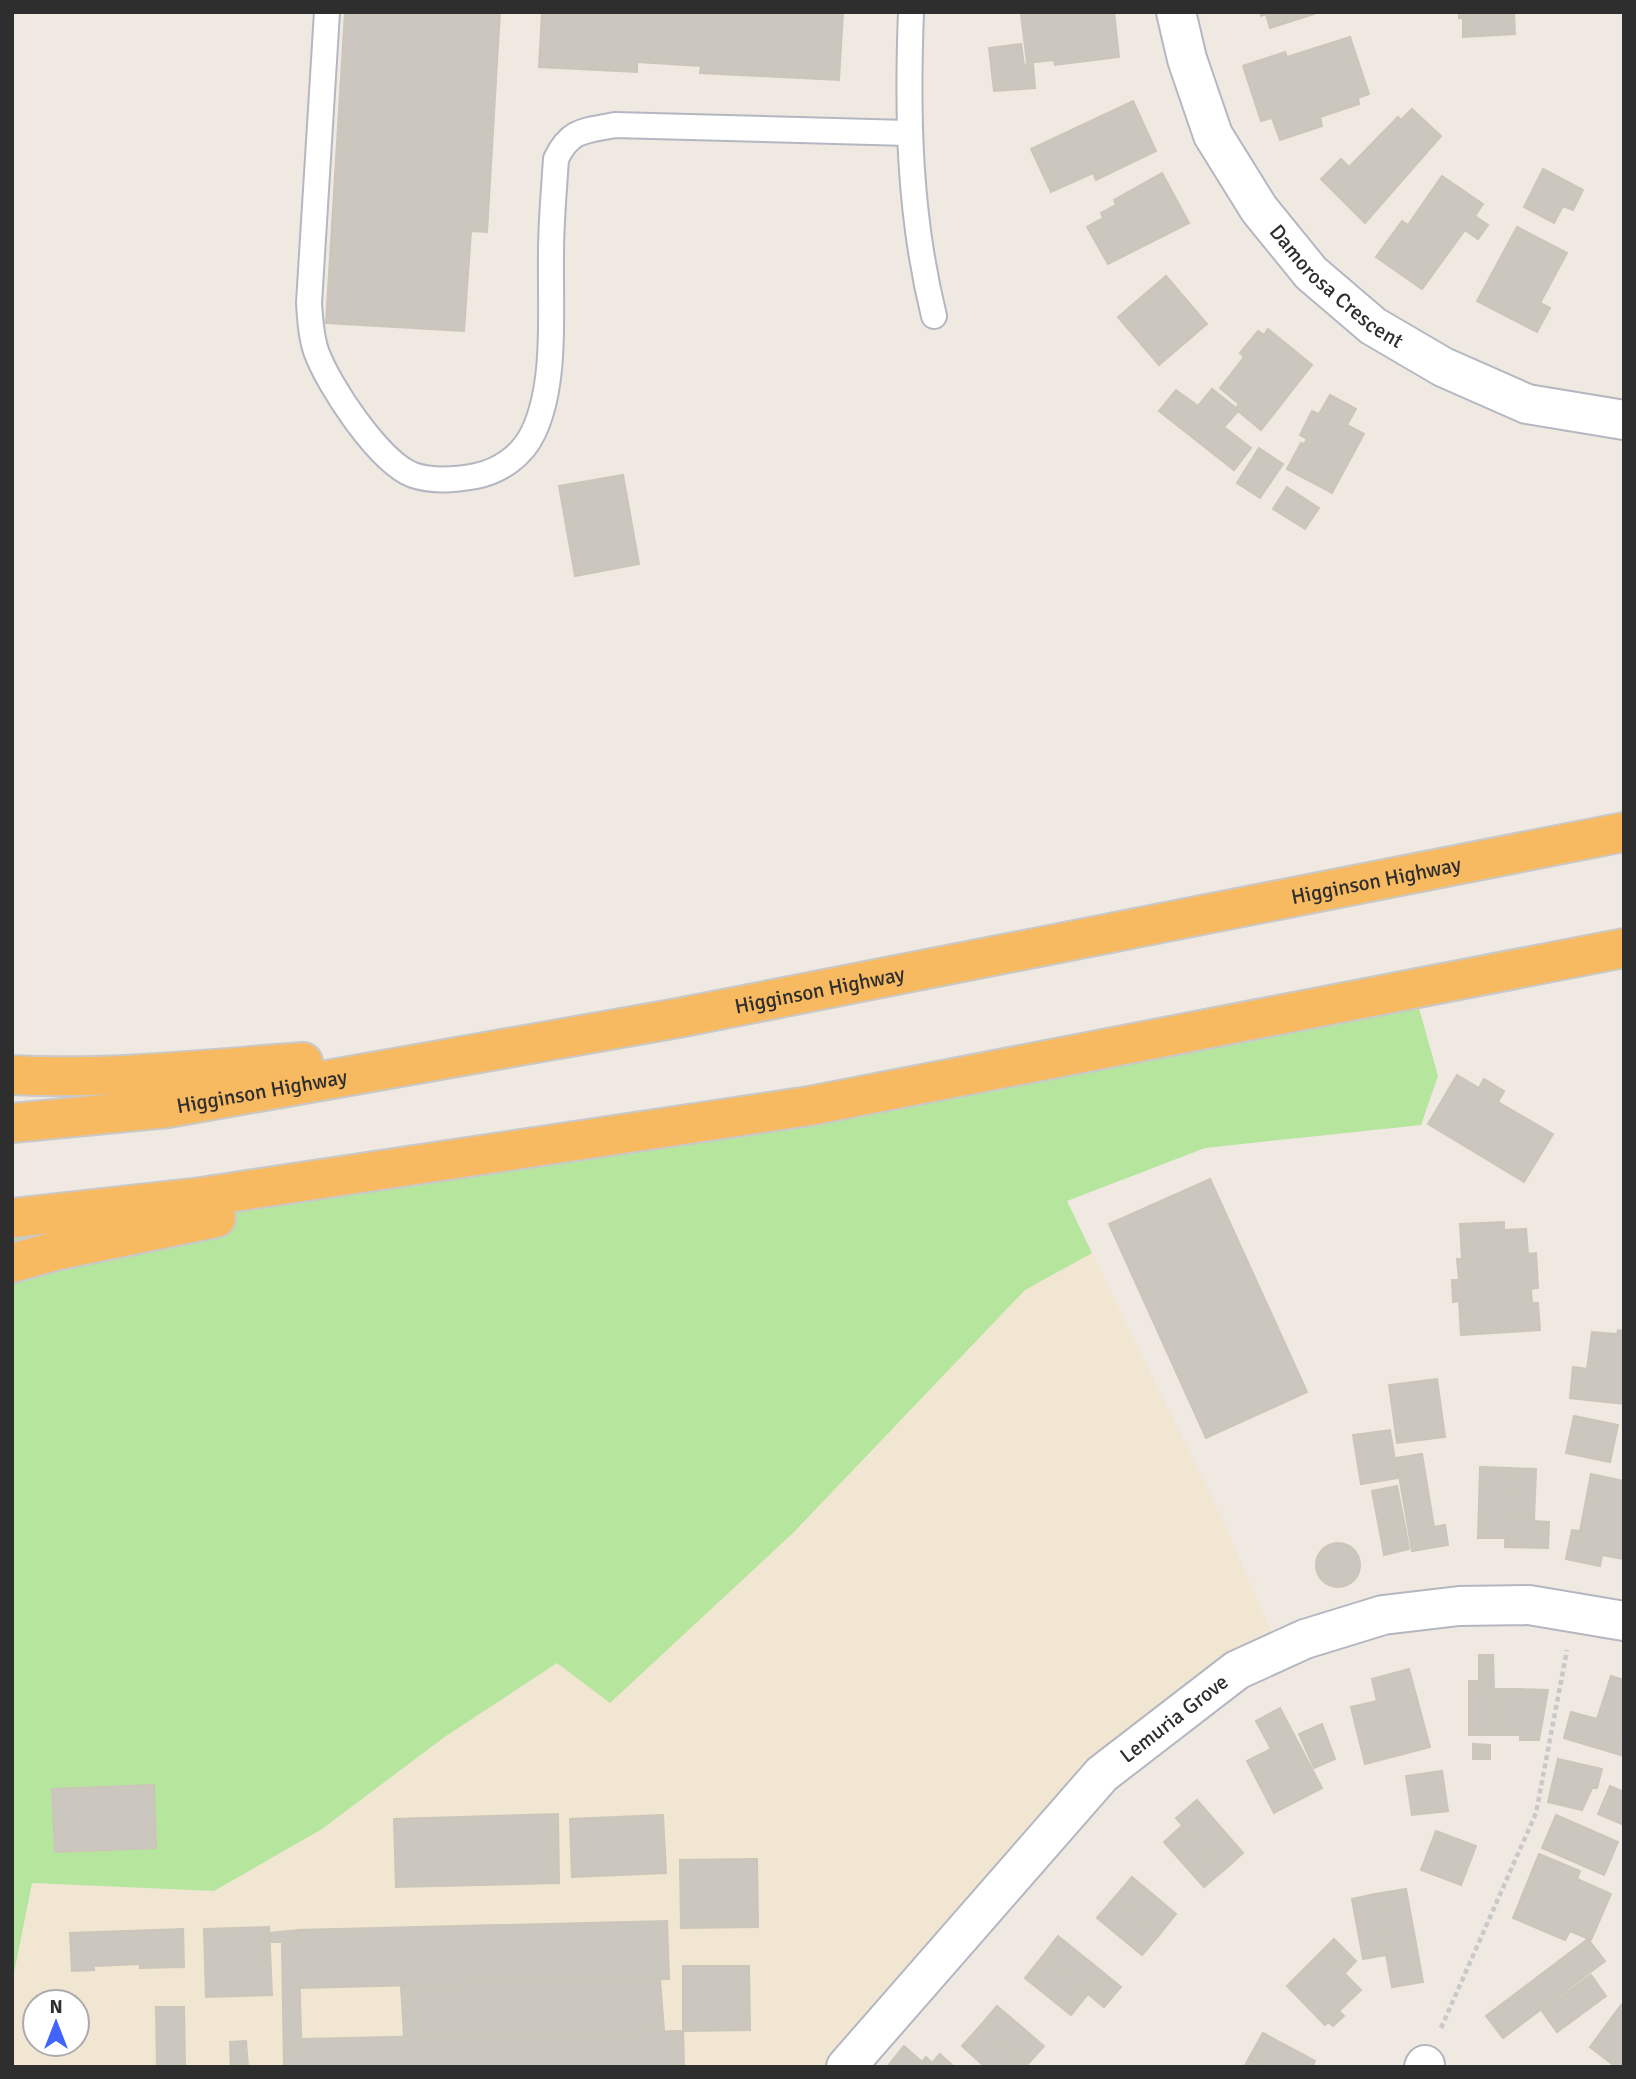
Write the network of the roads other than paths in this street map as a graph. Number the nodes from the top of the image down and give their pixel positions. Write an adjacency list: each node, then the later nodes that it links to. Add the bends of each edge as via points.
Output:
1 (327, 12): 4 (lane, via 311,328 316,352 357,424 411,475 450,481 489,473 519,454 532,435 544,408 547,376 556,159 573,134 615,125)
2 (911, 12): 4 (lane)
3 (1177, 12): 6 (street, Damorosa Crescent, via 1187,59 1213,135 1259,209 1311,273 1373,326 1443,368 1527,404)
4 (908, 133): 5 (lane, via 922,268)
5 (934, 316)
6 (1624, 420)
7 (1624, 832): 9 (highway, Higginson Highway)
8 (1624, 948): 11 (highway)
9 (678, 1018): 10 (highway, via 300,1062 119,1075); 12 (highway, Higginson Highway, via 169,1108)
10 (12, 1074)
11 (809, 1106): 13 (highway, via 201,1197); 14 (highway, via 173,1226)
12 (12, 1123)
13 (12, 1218)
14 (12, 1263)
15 (1624, 1621): 16 (street, Lemuria Grove, via 1529,1605 1459,1606 1383,1615 1306,1639 1237,1670 1102,1774)
16 (846, 2067)

